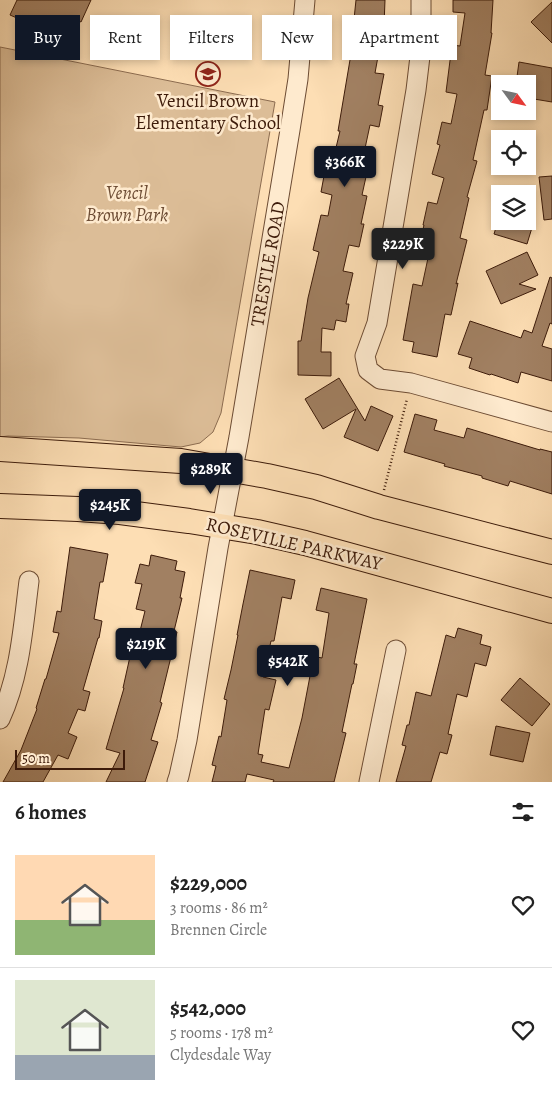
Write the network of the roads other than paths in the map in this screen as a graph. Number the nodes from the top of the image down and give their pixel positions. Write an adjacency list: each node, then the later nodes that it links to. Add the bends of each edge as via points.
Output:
1 (305, 0): 5 (street, TRESTLE ROAD, via 298,79)
2 (421, 0): 3 (street, via 421,48 410,129 377,322 365,356 368,370 380,379 411,383)
3 (552, 422)
4 (0, 449): 5 (main road, via 181,460)
5 (233, 470): 7 (street, TRESTLE ROAD); 8 (main road, via 316,487)
6 (0, 506): 7 (main road, ROSEVILLE PARKWAY, via 103,511)
7 (222, 526): 10 (main road, ROSEVILLE PARKWAY, via 305,543); 13 (street, TRESTLE ROAD, via 187,740)
8 (552, 552)
9 (28, 581): 12 (street, via 19,657)
10 (552, 611)
11 (396, 650): 14 (street)
12 (0, 719)
13 (177, 782)
14 (369, 782)

